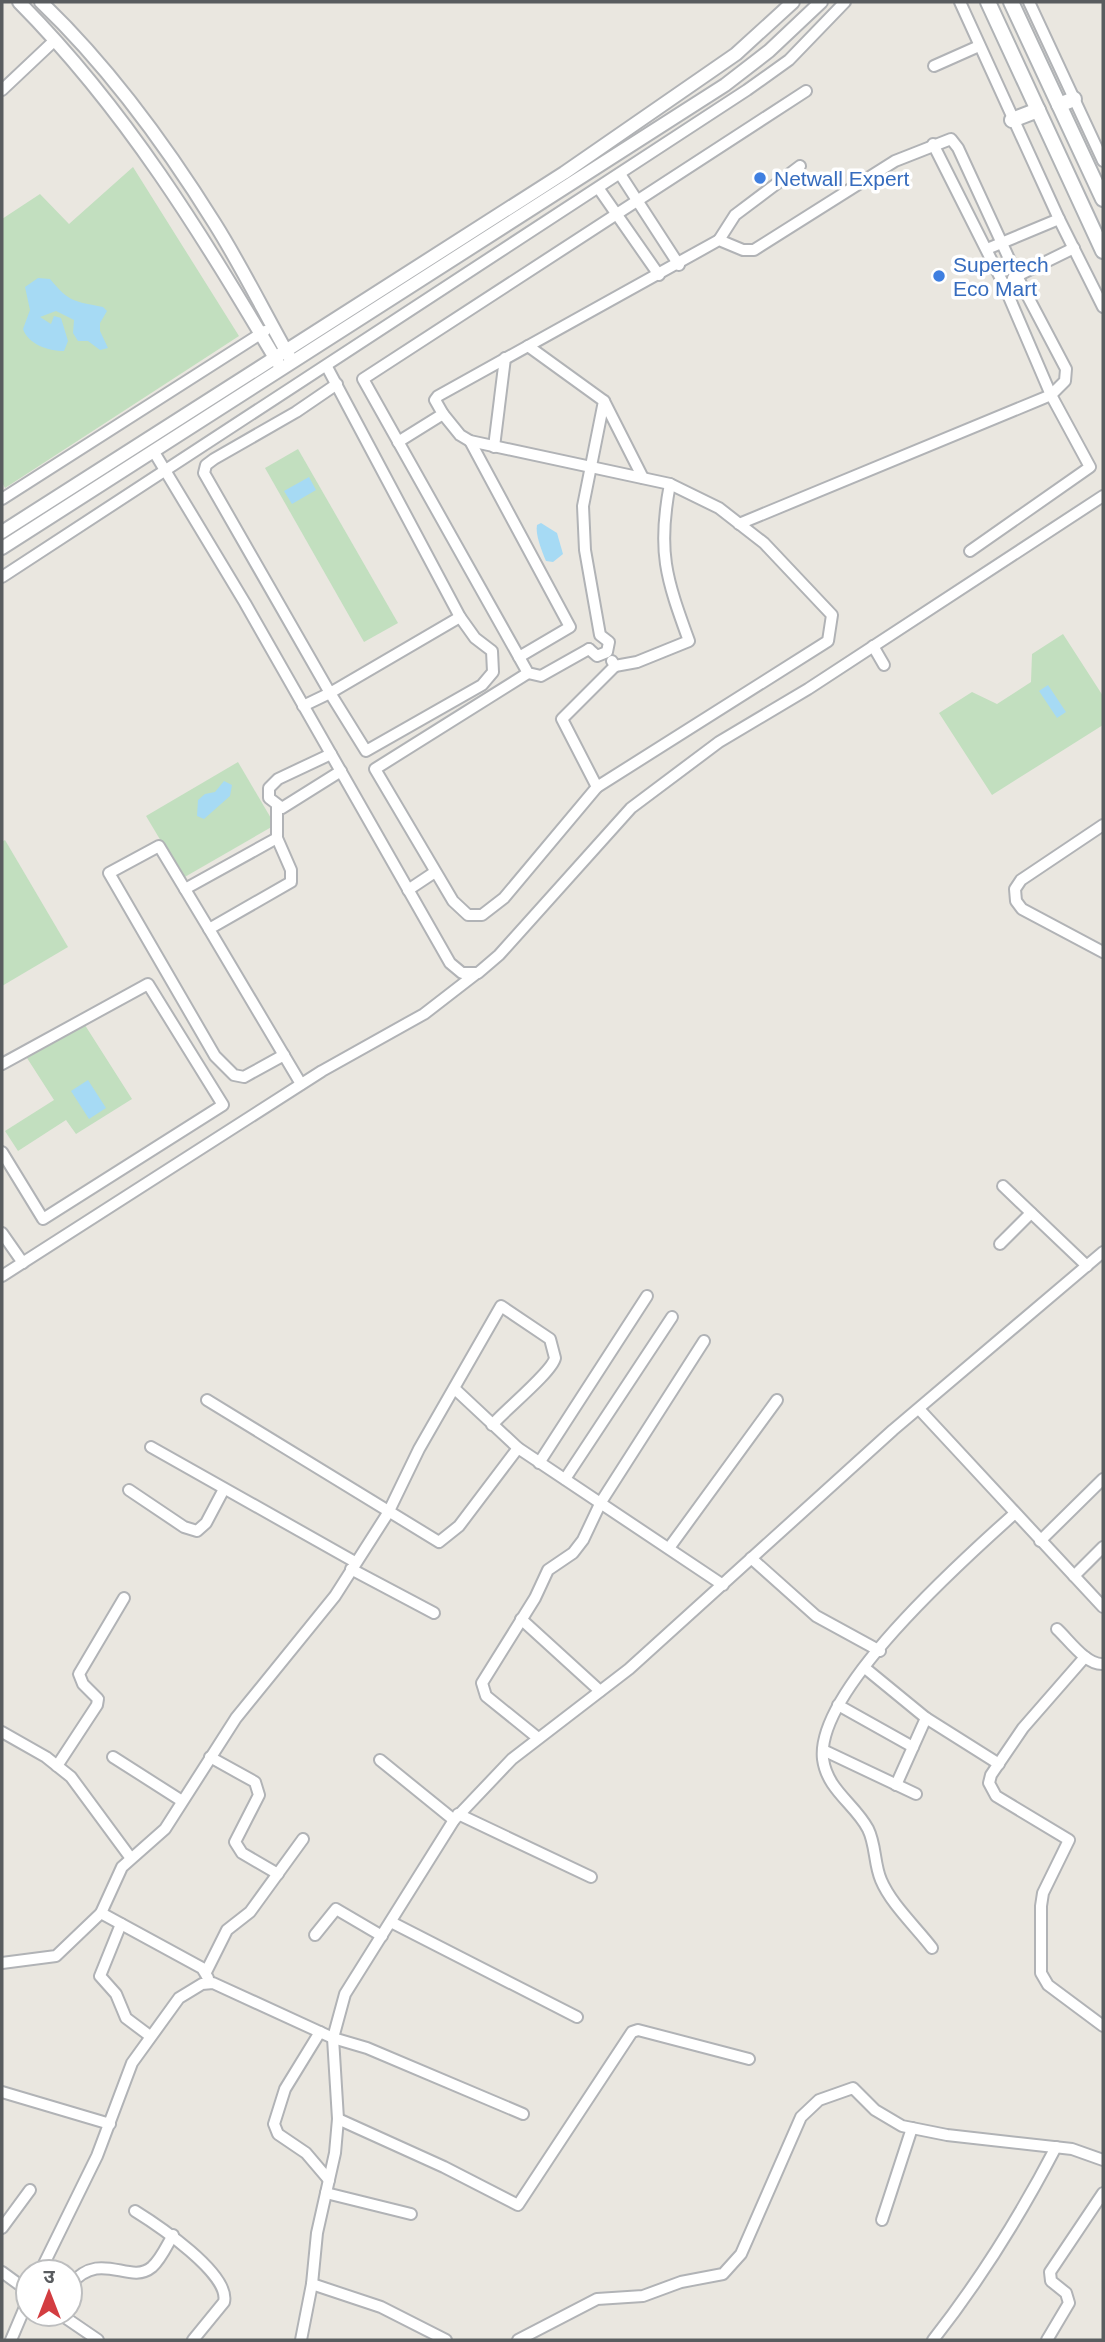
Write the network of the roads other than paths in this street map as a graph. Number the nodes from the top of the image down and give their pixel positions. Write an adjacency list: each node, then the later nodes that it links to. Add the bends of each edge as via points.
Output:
1 (19, 2): 10 (street)
2 (41, 2): 40 (street, via 111,80 171,159)
3 (793, 2): 44 (street, via 736,54)
4 (821, 2): 11 (street)
5 (845, 2): 13 (street)
6 (960, 2): 12 (street)
7 (988, 2): 19 (main road)
8 (1011, 2): 18 (main road)
9 (1029, 2): 17 (street)
10 (55, 40): 15 (street); 41 (street, via 140,142 202,234)
11 (776, 44): 13 (street); 44 (street, via 725,85)
12 (979, 46): 14 (street); 20 (street)
13 (789, 60): 24 (street)
14 (934, 66)
15 (2, 90)
16 (806, 92): 27 (street)
17 (1074, 99): 18 (main road); 22 (street)
18 (1059, 105): 26 (main road)
19 (1038, 110): 20 (main road); 34 (main road)
20 (1012, 120): 29 (street)
21 (933, 144): 30 (street, via 895,161 754,250); 31 (street, via 949,139 958,148); 33 (street)
22 (1103, 161)
23 (800, 166): 30 (street, via 734,215)
24 (620, 174): 25 (street); 27 (street)
25 (599, 189): 28 (street); 45 (street)
26 (1103, 199)
27 (638, 201): 28 (street); 35 (street)
28 (617, 214): 36 (street); 53 (street, via 363,379)
29 (1059, 219): 31 (street); 32 (street)
30 (719, 240): 35 (street)
31 (1002, 243): 33 (street); 37 (street)
32 (1074, 248): 37 (street); 39 (street)
33 (987, 249): 38 (street)
34 (1103, 251)
35 (679, 265): 36 (street)
36 (659, 275): 42 (street)
37 (1017, 276): 38 (street); 47 (street, via 1066,369 1065,381)
38 (1003, 283): 47 (street)
39 (1103, 307)
40 (273, 325): 41 (street); 44 (street)
41 (260, 334): 44 (street); 61 (street)
42 (527, 346): 43 (street); 48 (street)
43 (505, 358): 50 (street, via 436,398); 54 (street)
44 (284, 361): 55 (street); 63 (street)
45 (327, 367): 46 (street); 49 (street)
46 (337, 384): 51 (street); 67 (street)
47 (1052, 395): 62 (street); 65 (street, via 1090,469)
48 (604, 401): 56 (street); 58 (street)
49 (267, 405): 51 (street); 57 (street)
50 (443, 414): 52 (street); 53 (street)
51 (277, 422): 76 (street, via 214,459 204,473)
52 (470, 441): 54 (street); 72 (street, via 570,627)
53 (398, 442): 72 (street)
54 (494, 447): 56 (street)
55 (154, 452): 57 (street); 64 (street)
56 (592, 469): 58 (street); 68 (street, via 584,492 584,528)
57 (166, 470): 66 (street); 77 (street)
58 (643, 478): 59 (street)
59 (670, 484): 62 (street); 74 (street, via 662,525 667,582 689,640 637,662)
60 (1103, 496): 69 (street)
61 (2, 499)
62 (740, 524): 80 (street, via 830,609 828,641)
63 (2, 532)
64 (2, 548)
65 (970, 551)
66 (2, 577)
67 (460, 617): 76 (street); 76 (street, via 492,651 493,672 482,685 366,751)
68 (600, 635): 70 (street, via 590,639); 71 (street, via 609,642)
69 (873, 646): 73 (street); 89 (street, via 719,742 631,808)
70 (589, 649): 71 (street, via 597,656); 75 (street, via 541,676)
71 (607, 652): 74 (street)
72 (519, 657): 75 (street)
73 (884, 665)
74 (615, 666): 80 (street, via 562,719)
75 (528, 673): 84 (street, via 375,769)
76 (330, 693): 77 (street)
77 (303, 706): 78 (street)
78 (331, 754): 79 (street); 81 (street, via 271,784 268,793)
79 (341, 771): 81 (street, via 289,805); 86 (street)
80 (597, 787): 84 (street, via 504,898 482,915 468,915)
81 (276, 807): 83 (street)
82 (1103, 824): 88 (street, via 1021,880 1015,889 1022,909)
83 (278, 838): 85 (street); 87 (street, via 291,882)
84 (435, 872): 86 (street)
85 (186, 889): 87 (street); 90 (street, via 159,846 109,873 227,1070 244,1076)
86 (408, 890): 89 (street, via 450,963 461,973)
87 (209, 929): 90 (street)
88 (1103, 953)
89 (478, 973): 92 (street, via 424,1014)
90 (284, 1055): 92 (street)
91 (2, 1064): 94 (street, via 148,984 223,1105 43,1219)
92 (302, 1084): 101 (street)
93 (2, 1154): 94 (street)
94 (13, 1174): 95 (street)
95 (2, 1180)
96 (1003, 1186): 97 (street)
97 (1031, 1213): 99 (street); 102 (street)
98 (2, 1233): 101 (street)
99 (1000, 1244)
100 (1103, 1252): 102 (street)
101 (23, 1263): 103 (street)
102 (1087, 1266): 110 (street)
103 (2, 1276)
104 (647, 1296): 114 (street)
105 (671, 1317): 115 (street)
106 (704, 1341): 119 (street)
107 (456, 1390): 111 (street); 111 (street, via 501,1306 550,1339 555,1350 551,1370); 120 (street, via 419,1449)
108 (207, 1400): 120 (street)
109 (777, 1400): 124 (street)
110 (919, 1409): 121 (street); 125 (street)
111 (492, 1425): 113 (street)
112 (151, 1447): 117 (street)
113 (518, 1448): 114 (street); 120 (street, via 443,1541 436,1542)
114 (539, 1464): 115 (street)
115 (565, 1479): 119 (street)
116 (1103, 1479): 122 (street)
117 (224, 1489): 118 (street, via 197,1531); 126 (street)
118 (129, 1490)
119 (601, 1502): 124 (street); 132 (street, via 583,1541 548,1570)
120 (388, 1513): 126 (street)
121 (1014, 1514): 122 (street); 134 (street, via 904,1618)
122 (1040, 1541): 127 (street)
123 (1103, 1547): 127 (street)
124 (669, 1548): 128 (street)
125 (751, 1559): 128 (street); 134 (street, via 816,1616)
126 (353, 1565): 131 (street); 146 (street)
127 (1074, 1576): 130 (street)
128 (723, 1585): 138 (street)
129 (124, 1598): 149 (street, via 79,1674 98,1699 97,1705)
130 (1103, 1607)
131 (434, 1613)
132 (521, 1619): 138 (street); 142 (street, via 481,1689)
133 (1057, 1629): 135 (street)
134 (880, 1651): 137 (street)
135 (1086, 1657): 136 (street); 148 (street, via 1023,1728)
136 (1103, 1664)
137 (866, 1668): 139 (street); 140 (street)
138 (600, 1691): 142 (street)
139 (838, 1704): 143 (street); 144 (street, via 825,1730)
140 (926, 1718): 143 (street); 148 (street)
141 (2, 1732): 149 (street)
142 (538, 1738): 153 (street)
143 (913, 1747): 150 (street)
144 (823, 1750): 150 (street); 163 (street, via 829,1779 867,1826 884,1887)
145 (113, 1757): 152 (street)
146 (210, 1757): 152 (street); 156 (street, via 258,1788 259,1795 235,1842 242,1853)
147 (380, 1760): 153 (street)
148 (999, 1764): 167 (street, via 991,1775 991,1790 1069,1840 1041,1906 1042,1979)
149 (57, 1766): 155 (street, via 71,1777)
150 (896, 1785): 151 (street)
151 (916, 1794)
152 (182, 1801): 155 (street, via 165,1829)
153 (456, 1817): 157 (street); 159 (street)
154 (303, 1839): 156 (street)
155 (130, 1857): 158 (street)
156 (278, 1874): 165 (street, via 250,1912 227,1930)
157 (591, 1877)
158 (102, 1913): 160 (street); 164 (street, via 56,1956)
159 (391, 1922): 162 (street); 166 (street)
160 (121, 1924): 165 (street); 169 (street, via 100,1976 116,1994 126,2018)
161 (315, 1936): 162 (street, via 336,1909)
162 (382, 1936): 170 (street, via 345,1994)
163 (932, 1948)
164 (2, 1963)
165 (207, 1978): 168 (street); 169 (street, via 179,1998)
166 (577, 2017)
167 (1103, 2026)
168 (320, 2032): 170 (street); 179 (street, via 285,2089 274,2124 278,2134 306,2153)
169 (150, 2036): 175 (street, via 121,2087)
170 (333, 2038): 173 (street); 174 (street)
171 (749, 2059): 174 (street, via 632,2032 517,2205)
172 (2, 2092): 175 (street)
173 (523, 2114)
174 (338, 2119): 179 (street)
175 (110, 2124): 188 (street)
176 (912, 2128): 177 (street); 185 (street); 196 (street, via 887,2119 853,2088 818,2100 801,2117 741,2254 729,2270 643,2296 584,2303)
177 (1056, 2147): 178 (street); 197 (street, via 1023,2212)
178 (1103, 2160)
179 (329, 2180): 181 (street)
180 (30, 2190): 186 (street)
181 (326, 2193): 184 (street); 190 (street)
182 (1103, 2193): 198 (street, via 1050,2272 1051,2281 1066,2292 1069,2303)
183 (135, 2211): 187 (street)
184 (411, 2214)
185 (882, 2220)
186 (2, 2228)
187 (173, 2235): 189 (street, via 147,2270 138,2273 106,2267); 193 (street, via 225,2294 224,2302)
188 (47, 2258)
189 (84, 2275)
190 (312, 2284): 194 (street); 195 (street, via 381,2307)
191 (80, 2328): 192 (street)
192 (97, 2340)
193 (193, 2340)
194 (301, 2340)
195 (446, 2340)
196 (517, 2340)
197 (933, 2340)
198 (1047, 2340)

